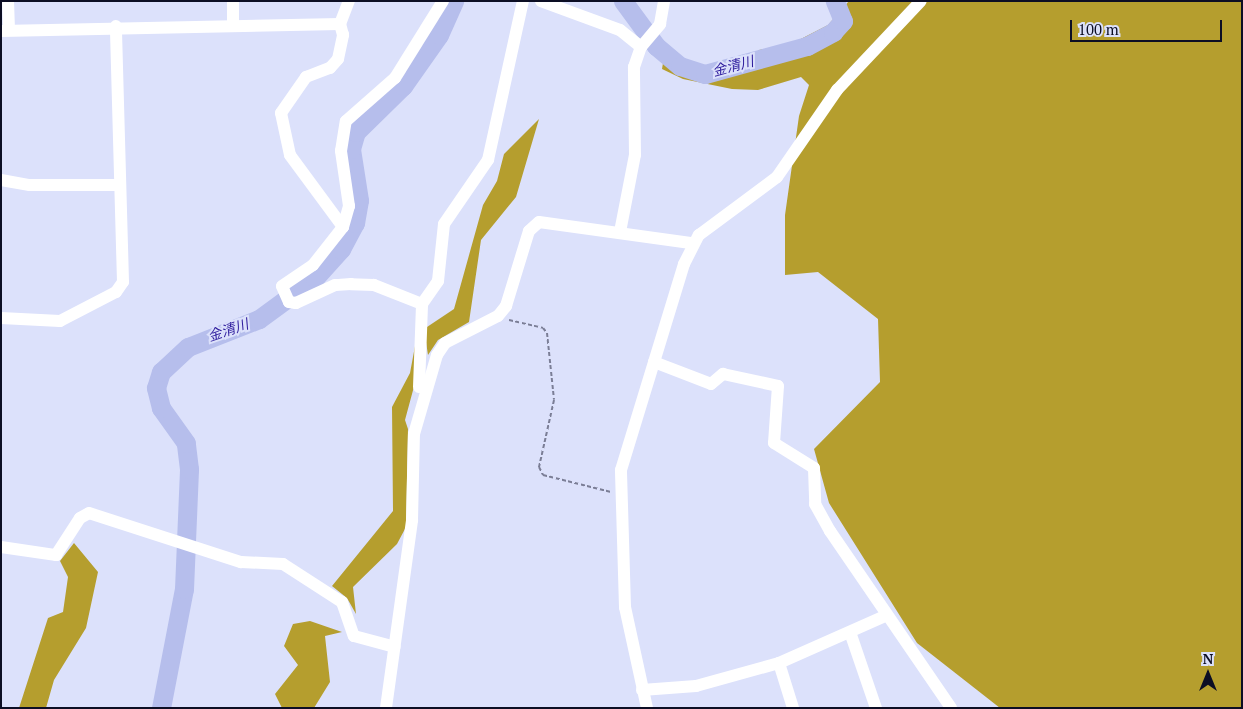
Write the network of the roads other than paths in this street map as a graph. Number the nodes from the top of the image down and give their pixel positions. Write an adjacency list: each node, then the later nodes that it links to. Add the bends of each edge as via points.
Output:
1 (8, 1): 12 (street)
2 (232, 1): 9 (street)
3 (349, 1): 10 (street)
4 (443, 1): 16 (street, via 395,78 346,121 341,151 349,206)
5 (523, 1): 19 (street, via 488,160 444,224 438,281)
6 (664, 1): 13 (street, via 656,32)
7 (922, 1): 18 (street, via 847,77 776,178)
8 (544, 2): 13 (street, via 620,30)
9 (233, 24): 10 (street); 11 (street)
10 (340, 24): 16 (street, via 343,35 338,60 330,68 306,77 280,113 290,155)
11 (116, 26): 12 (street); 15 (street)
12 (5, 29)
13 (643, 45): 17 (street, via 634,67 635,155)
14 (1, 180): 15 (street, via 30,185)
15 (120, 185): 20 (street, via 122,282 116,292 60,321)
16 (343, 227): 19 (street, via 313,265 282,286 289,302 335,285 351,284 374,285)
17 (620, 232): 18 (street); 22 (street, via 539,222 529,231 506,306 498,316 445,344 437,355)
18 (692, 243): 21 (street)
19 (422, 304): 22 (street, via 422,376 411,414)
20 (1, 318)
21 (654, 362): 24 (street, via 711,384 723,374 778,386 774,443 780,451 814,468 814,504); 28 (street, via 627,447 620,493 625,607)
22 (417, 420): 26 (street, via 412,520)
23 (1, 547): 26 (street, via 56,555 80,518 89,513 241,562 283,564 342,602 354,636)
24 (885, 616): 25 (street); 33 (street)
25 (850, 635): 27 (street); 32 (street)
26 (395, 647): 29 (street)
27 (779, 664): 28 (street, via 696,686); 31 (street)
28 (642, 690): 30 (street)
29 (386, 708)
30 (647, 708)
31 (793, 708)
32 (876, 708)
33 (951, 708)

